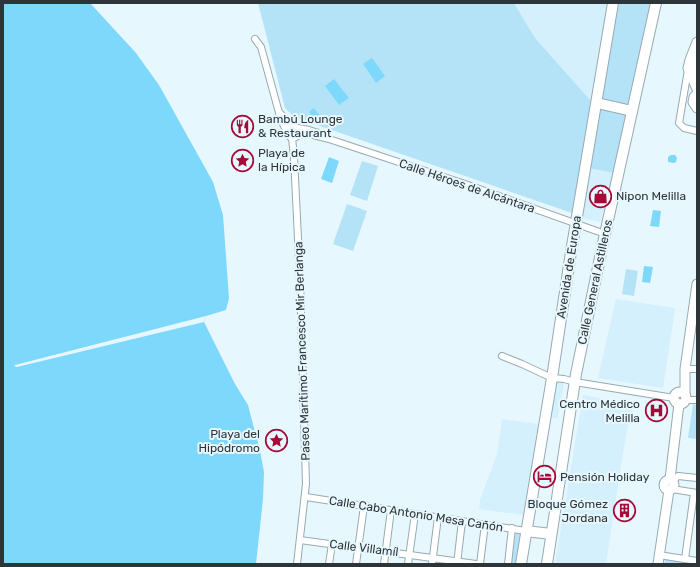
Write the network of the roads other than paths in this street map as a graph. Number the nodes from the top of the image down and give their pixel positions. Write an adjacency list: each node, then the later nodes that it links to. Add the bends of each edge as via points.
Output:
1 (613, 3): 9 (main road, Avenida de Europa)
2 (656, 3): 11 (main road, Calle General Astilleros)
3 (255, 39): 12 (street, via 261,47)
4 (697, 42): 6 (street, via 690,60)
5 (697, 49): 6 (main road)
6 (693, 68): 7 (street); 14 (street, via 679,123 684,128)
7 (697, 89)
8 (697, 94): 10 (street, via 693,99)
9 (597, 103): 11 (main road); 18 (main road, Avenida de Europa)
10 (697, 108)
11 (632, 111): 19 (main road, Calle General Astilleros)
12 (280, 113): 13 (street); 15 (street)
13 (292, 126): 15 (street); 16 (street, via 296,126)
14 (697, 131)
15 (287, 132): 17 (street)
16 (299, 132): 17 (street); 18 (street, Calle Héroes de Alcántara, via 329,139 471,186)
17 (292, 138): 32 (street, Paseo Marítimo Francesco Mir Berlanga, via 300,278)
18 (576, 224): 19 (street, Calle Héroes de Alcántara); 25 (main road, Avenida de Europa)
19 (605, 234): 26 (main road, Calle General Astilleros)
20 (697, 284): 21 (street)
21 (695, 320): 23 (street)
22 (502, 356): 25 (street)
23 (685, 369): 24 (street); 27 (street)
24 (697, 369)
25 (552, 378): 26 (street); 40 (main road, Avenida de Europa)
26 (575, 382): 27 (street); 41 (main road, Calle General Astilleros)
27 (680, 398): 28 (street); 30 (street)
28 (697, 400)
29 (697, 478): 30 (street, via 678,476)
30 (671, 485): 31 (street); 48 (street)
31 (696, 493): 47 (street)
32 (306, 497): 33 (street, Calle Cabo Antonio Mesa Cañón); 42 (street, Paseo Marítimo Francesco Mir Berlanga)
33 (364, 506): 34 (street, Calle Cabo Antonio Mesa Cañón); 44 (street)
34 (391, 510): 35 (street, Calle Cabo Antonio Mesa Cañón); 45 (street)
35 (415, 514): 36 (street, Calle Cabo Antonio Mesa Cañón); 46 (street)
36 (438, 517): 37 (street, Calle Cabo Antonio Mesa Cañón); 49 (street)
37 (462, 521): 38 (street, Calle Cabo Antonio Mesa Cañón); 51 (street)
38 (485, 524): 39 (street, Calle Cabo Antonio Mesa Cañón); 58 (street)
39 (512, 528): 40 (street, Calle Cabo Antonio Mesa Cañón); 59 (street)
40 (526, 530): 41 (main road); 60 (main road, Avenida de Europa)
41 (551, 534): 61 (main road, Calle General Astilleros)
42 (300, 540): 43 (street, Calle Villamíl); 52 (street, Paseo Marítimo Francesco Mir Berlanga)
43 (332, 544): 44 (street, Calle Villamíl); 53 (street)
44 (359, 548): 45 (street, Calle Villamíl); 54 (street)
45 (386, 551): 46 (street, Calle Villamíl); 55 (street)
46 (409, 554): 49 (street, Calle Villamíl); 56 (street)
47 (685, 559): 48 (street); 50 (street)
48 (659, 560)
49 (432, 561): 51 (street, Calle Villamíl)
50 (697, 561)
51 (457, 563): 57 (street, Calle Villamíl)
52 (297, 564)
53 (329, 564)
54 (356, 564)
55 (384, 564)
56 (408, 564)
57 (476, 564)
58 (480, 564)
59 (508, 564)
60 (521, 564)
61 (547, 564)

